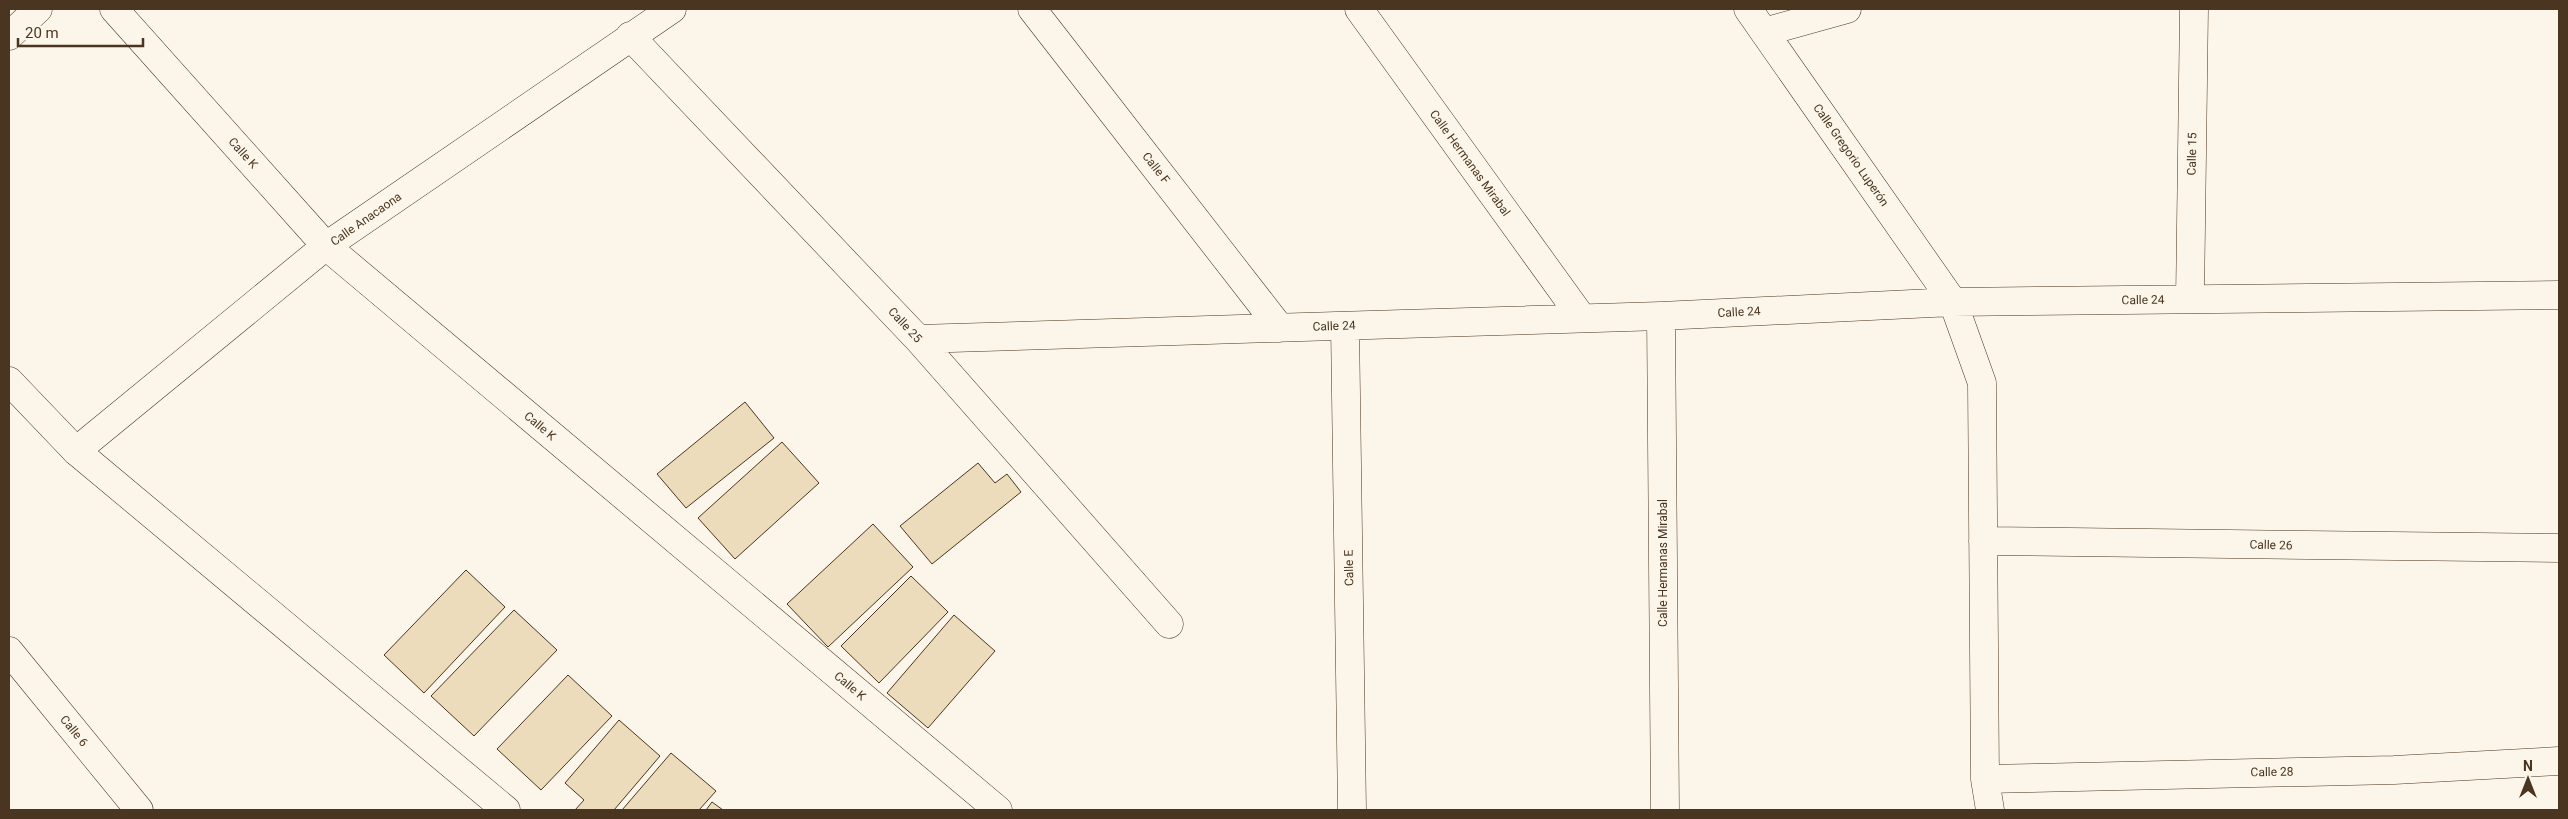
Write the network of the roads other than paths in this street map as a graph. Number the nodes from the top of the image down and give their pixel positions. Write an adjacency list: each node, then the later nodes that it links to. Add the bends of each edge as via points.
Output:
1 (38, 9): 10 (street)
2 (114, 9): 12 (street, Calle K)
3 (672, 9): 11 (street, Calle Anacaona)
4 (1032, 9): 19 (street, Calle F)
5 (1359, 9): 17 (street, Calle Hermanas Mirabal)
6 (1748, 9): 9 (street, Calle Gregorio Luperón)
7 (1847, 9): 9 (street)
8 (2194, 9): 14 (street, Calle 15)
9 (1764, 32): 15 (street, Calle Gregorio Luperón)
10 (9, 36)
11 (630, 36): 12 (street, Calle Anacaona); 20 (street, Calle 25)
12 (326, 246): 22 (street, Calle Anacaona); 31 (street, Calle K)
13 (2559, 295): 14 (street, Calle 24)
14 (2190, 299): 15 (street, Calle 24)
15 (1953, 302): 16 (street, Calle 24); 23 (street, Calle Gregorio Luperón, via 1982,383)
16 (1661, 316): 17 (street, Calle 24); 33 (street, Calle Hermanas Mirabal)
17 (1582, 318): 18 (street, Calle 24)
18 (1345, 326): 19 (street, Calle 24); 32 (street, Calle E)
19 (1280, 328): 20 (street, Calle 24)
20 (918, 339): 25 (street, Calle 25)
21 (9, 381): 22 (street)
22 (76, 451): 30 (street)
23 (1983, 541): 24 (street, Calle 26); 28 (street, Calle Gregorio Luperón)
24 (2559, 548)
25 (1169, 624)
26 (9, 652): 29 (street, Calle 6)
27 (2559, 761): 28 (street, Calle 28, via 2394,770)
28 (1985, 779): 34 (street, Calle Gregorio Luperón)
29 (138, 810)
30 (506, 810)
31 (998, 810)
32 (1352, 810)
33 (1665, 810)
34 (1990, 810)

